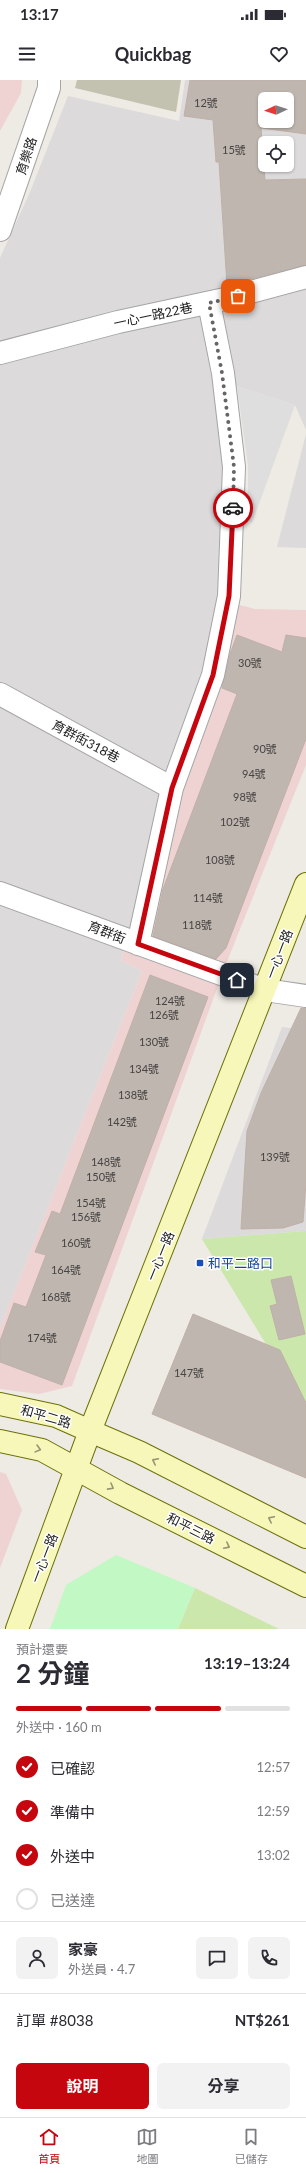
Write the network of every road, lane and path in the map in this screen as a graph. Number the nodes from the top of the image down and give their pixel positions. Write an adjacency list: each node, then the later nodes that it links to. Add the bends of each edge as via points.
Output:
1 (49, 80): 2 (street, 育樂路, via 49,88)
2 (0, 230)
3 (306, 277): 4 (street, 一心一路22巷)
4 (209, 303): 5 (street, 一心一路22巷, via 118,322); 7 (street, via 222,373 234,467 229,596 213,675)
5 (0, 353)
6 (0, 694): 7 (street, 育群街318巷)
7 (172, 788): 10 (street)
8 (306, 884): 11 (street, 一心一路)
9 (0, 893): 10 (street, 育群街)
10 (138, 944): 11 (street, 育群街)
11 (265, 990): 12 (street, 育群街); 14 (street, 一心一路)
12 (306, 996)
13 (0, 1404): 14 (street, 和平二路, via 56,1416)
14 (90, 1431): 16 (street, 一心一路); 17 (street, one-way to 14, via 139,1452)
15 (0, 1441): 16 (street, one-way to 16, via 42,1450)
16 (77, 1468): 18 (street, 和平三路, one-way to 18, via 120,1493); 19 (street, 一心一路)
17 (306, 1537)
18 (306, 1586)
19 (17, 1629)

